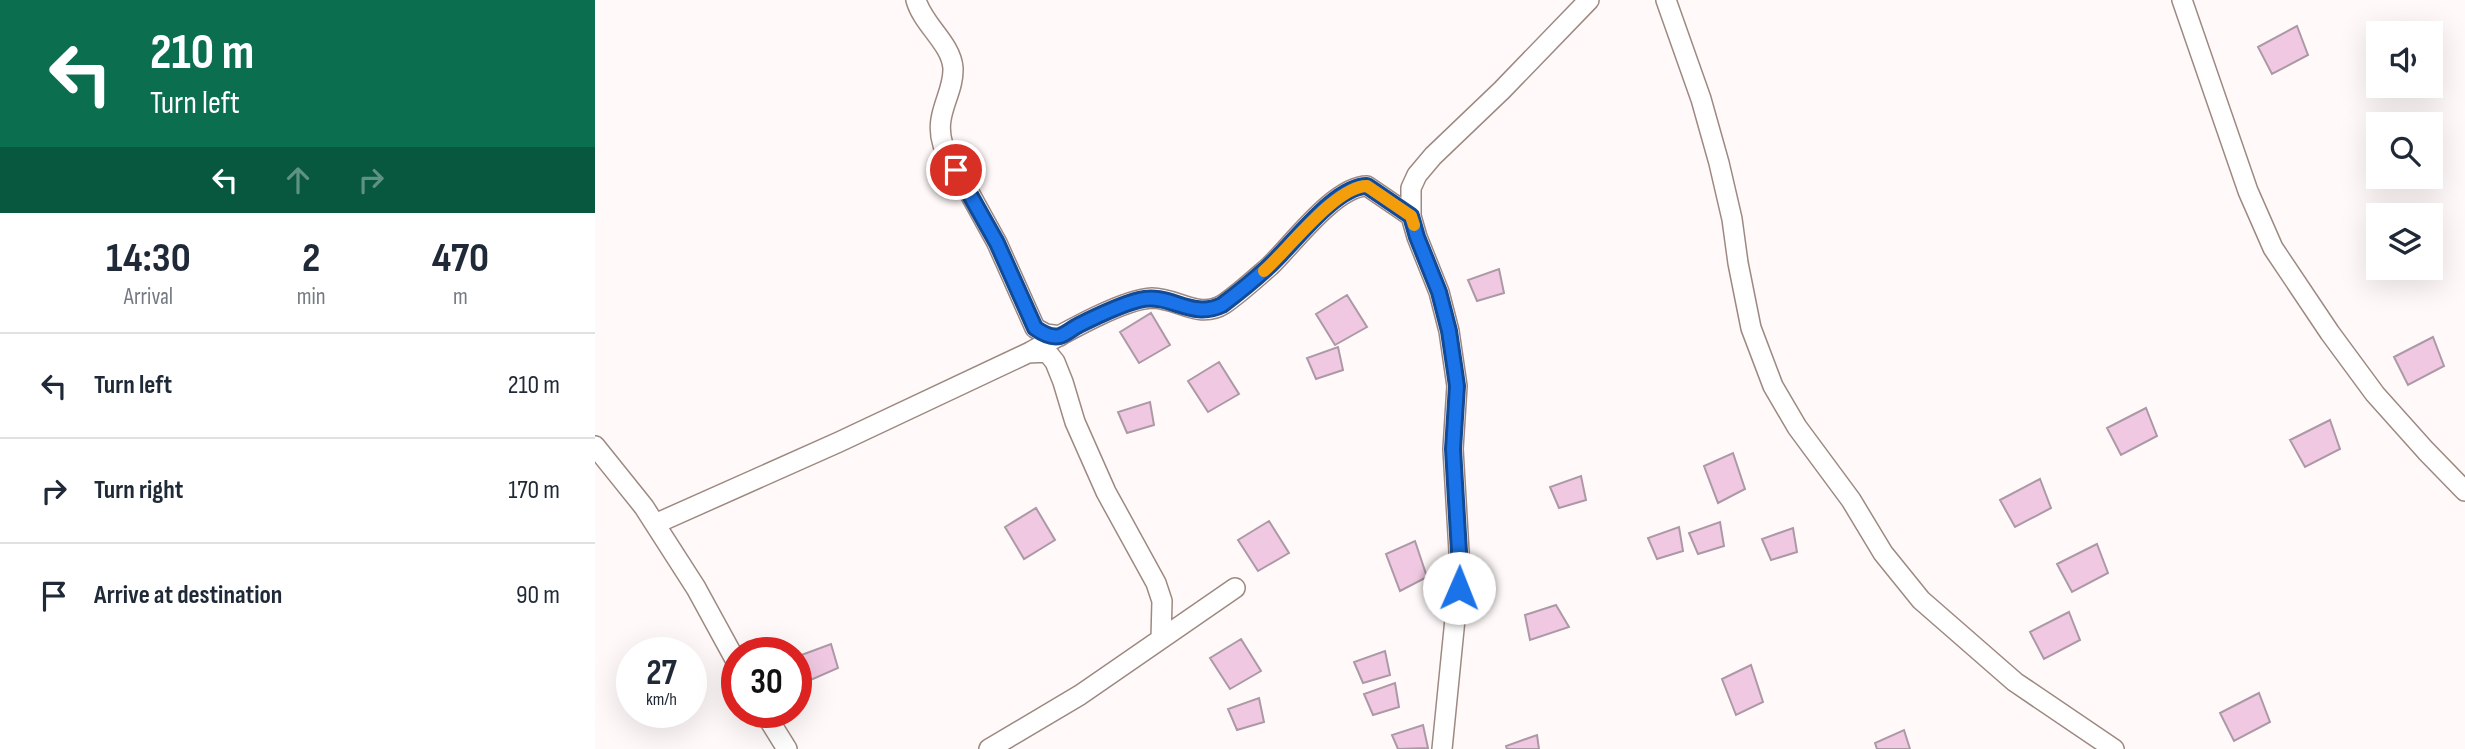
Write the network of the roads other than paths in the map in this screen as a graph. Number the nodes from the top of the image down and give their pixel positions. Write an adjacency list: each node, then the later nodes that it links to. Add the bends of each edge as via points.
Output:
1 (916, 0): 6 (street, via 952,62 940,123 943,145 997,243 1035,328)
2 (1589, 0): 5 (street, via 1433,156 1411,188)
3 (1666, 0): 18 (street, via 1719,163 1751,328 1773,386 1797,427 1883,553 1921,600 2015,682)
4 (2182, 0): 9 (street, via 2248,191 2273,248 2375,394)
5 (1411, 216): 6 (street, via 1367,186 1359,186 1334,201 1269,267 1222,305 1191,310 1164,300 1138,300); 17 (street, via 1442,305 1457,386 1453,449 1460,569)
6 (1060, 336): 7 (street)
7 (1028, 353): 10 (street); 13 (street, via 1047,352 1055,362 1106,492 1156,583 1162,601)
8 (595, 446): 10 (street)
9 (2465, 491)
10 (655, 524): 12 (street)
11 (1235, 588): 13 (street)
12 (723, 637)
13 (1161, 639): 16 (street, via 1080,695)
14 (774, 728): 15 (street)
15 (787, 749)
16 (989, 749)
17 (1442, 749)
18 (2114, 749)

